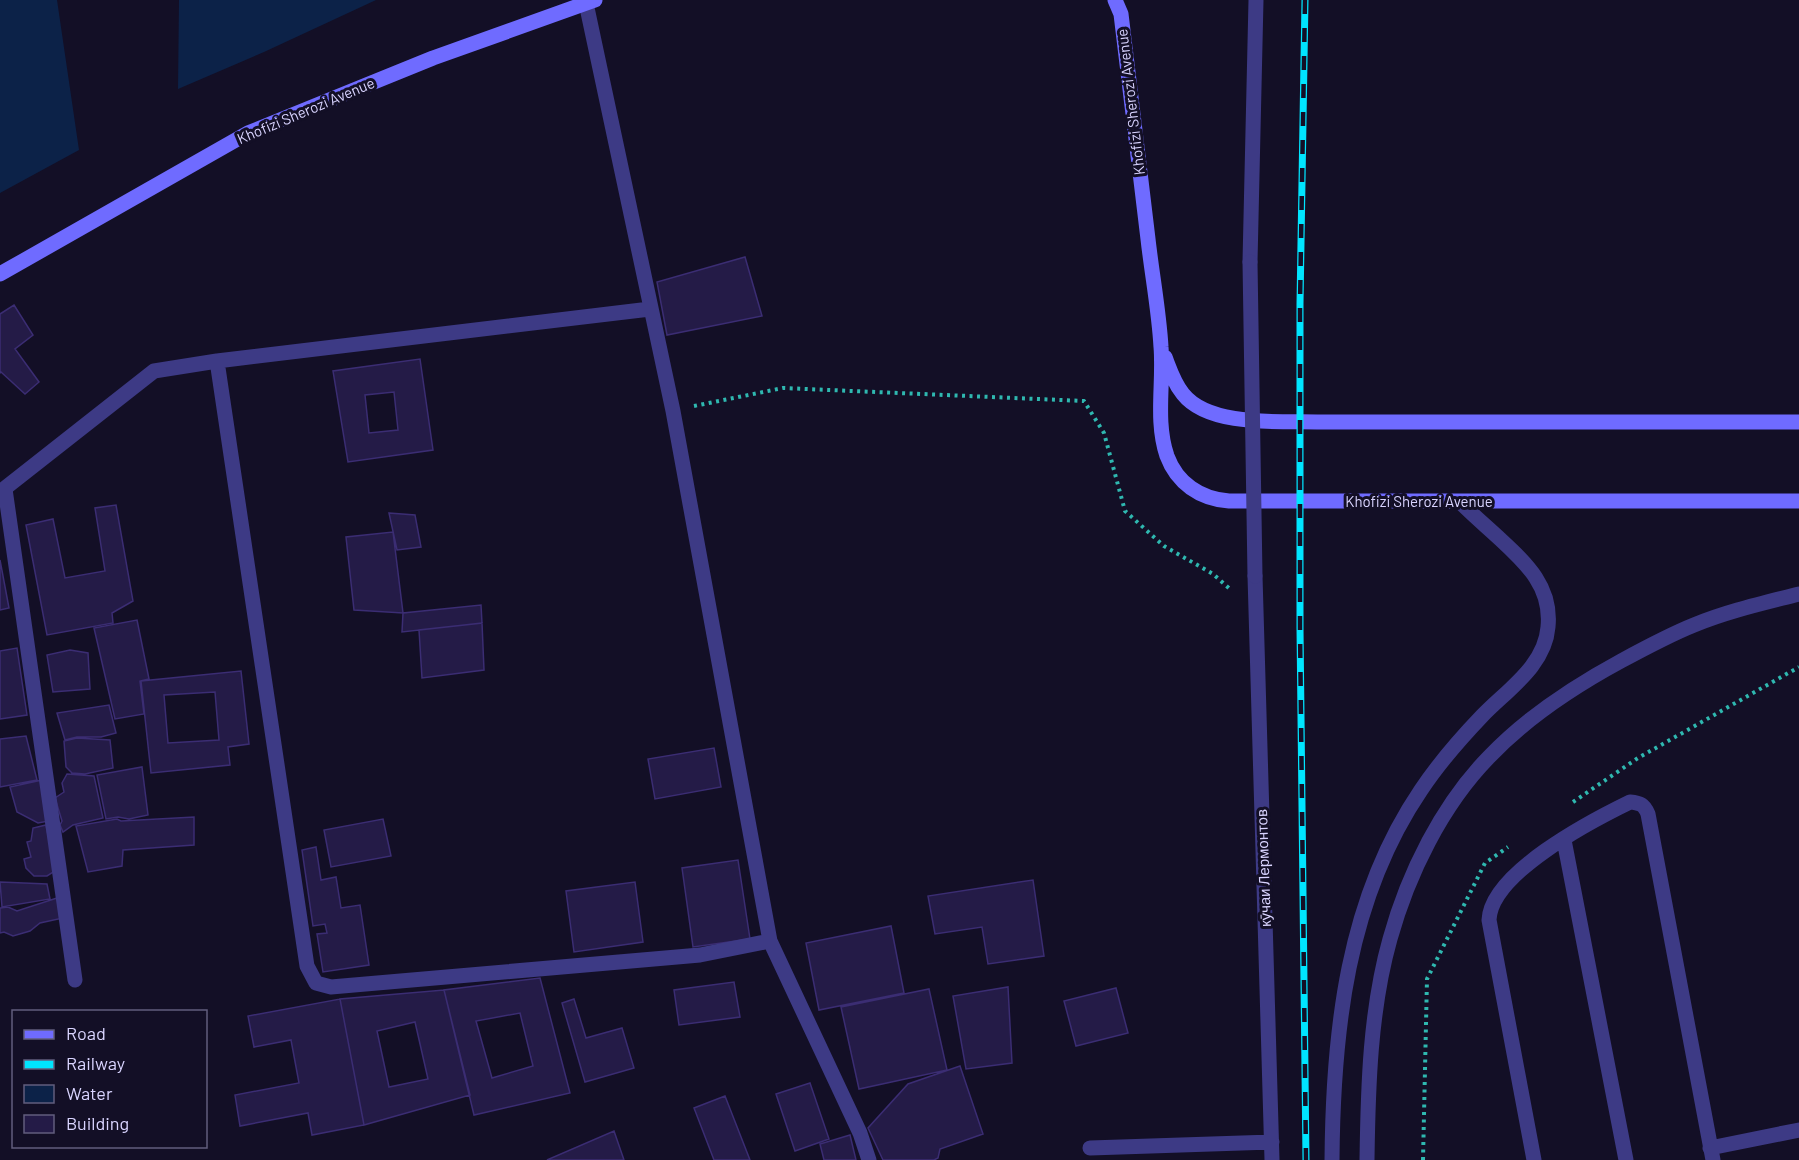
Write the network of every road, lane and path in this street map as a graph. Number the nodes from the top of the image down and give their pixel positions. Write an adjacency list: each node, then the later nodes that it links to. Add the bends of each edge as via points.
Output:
1 (1115, 0): 6 (main road, Khofizi Sherozi Avenue, via 1121,14)
2 (1256, 0): 14 (street, кӯчаи Лермонтов, bridge, via 1250,262)
3 (591, 2): 4 (main road, Khofizi Sherozi Avenue, via 433,58 248,133); 5 (street)
4 (0, 274)
5 (650, 309): 7 (street); 8 (street)
6 (1161, 348): 9 (main road, Khofizi Sherozi Avenue, via 1184,396 1212,413 1246,419); 12 (main road, Khofizi Sherozi Avenue, via 1163,443 1175,471 1205,497 1229,501)
7 (217, 361): 10 (street, via 154,371); 16 (street, via 307,966 316,983 331,987 700,955)
8 (673, 411): 14 (path, via 783,388 1084,400 1104,434 1125,511 1164,546 1213,574); 16 (street)
9 (1799, 422)
10 (3, 491): 17 (street)
11 (1799, 501): 12 (main road, Khofizi Sherozi Avenue)
12 (1460, 502): 25 (street, via 1537,576 1547,600 1548,628 1532,666 1464,735 1422,789 1373,882 1356,932 1343,999)
13 (1799, 594): 26 (street, via 1693,625 1604,670 1525,723 1472,776 1420,862 1390,939 1374,1030)
14 (1257, 613): 20 (street, кӯчаи Лермонтов)
15 (1564, 840): 22 (street, via 1630,802 1646,807); 27 (street, via 1510,880 1493,902 1489,920); 28 (street)
16 (770, 941): 23 (street)
17 (75, 980)
18 (1791, 1132): 19 (street); 22 (street)
19 (1799, 1140)
20 (1272, 1142): 21 (street); 24 (street, кӯчаи Лермонтов)
21 (1090, 1148)
22 (1712, 1154)
23 (869, 1160)
24 (1272, 1160)
25 (1332, 1160)
26 (1367, 1160)
27 (1534, 1160)
28 (1626, 1160)

